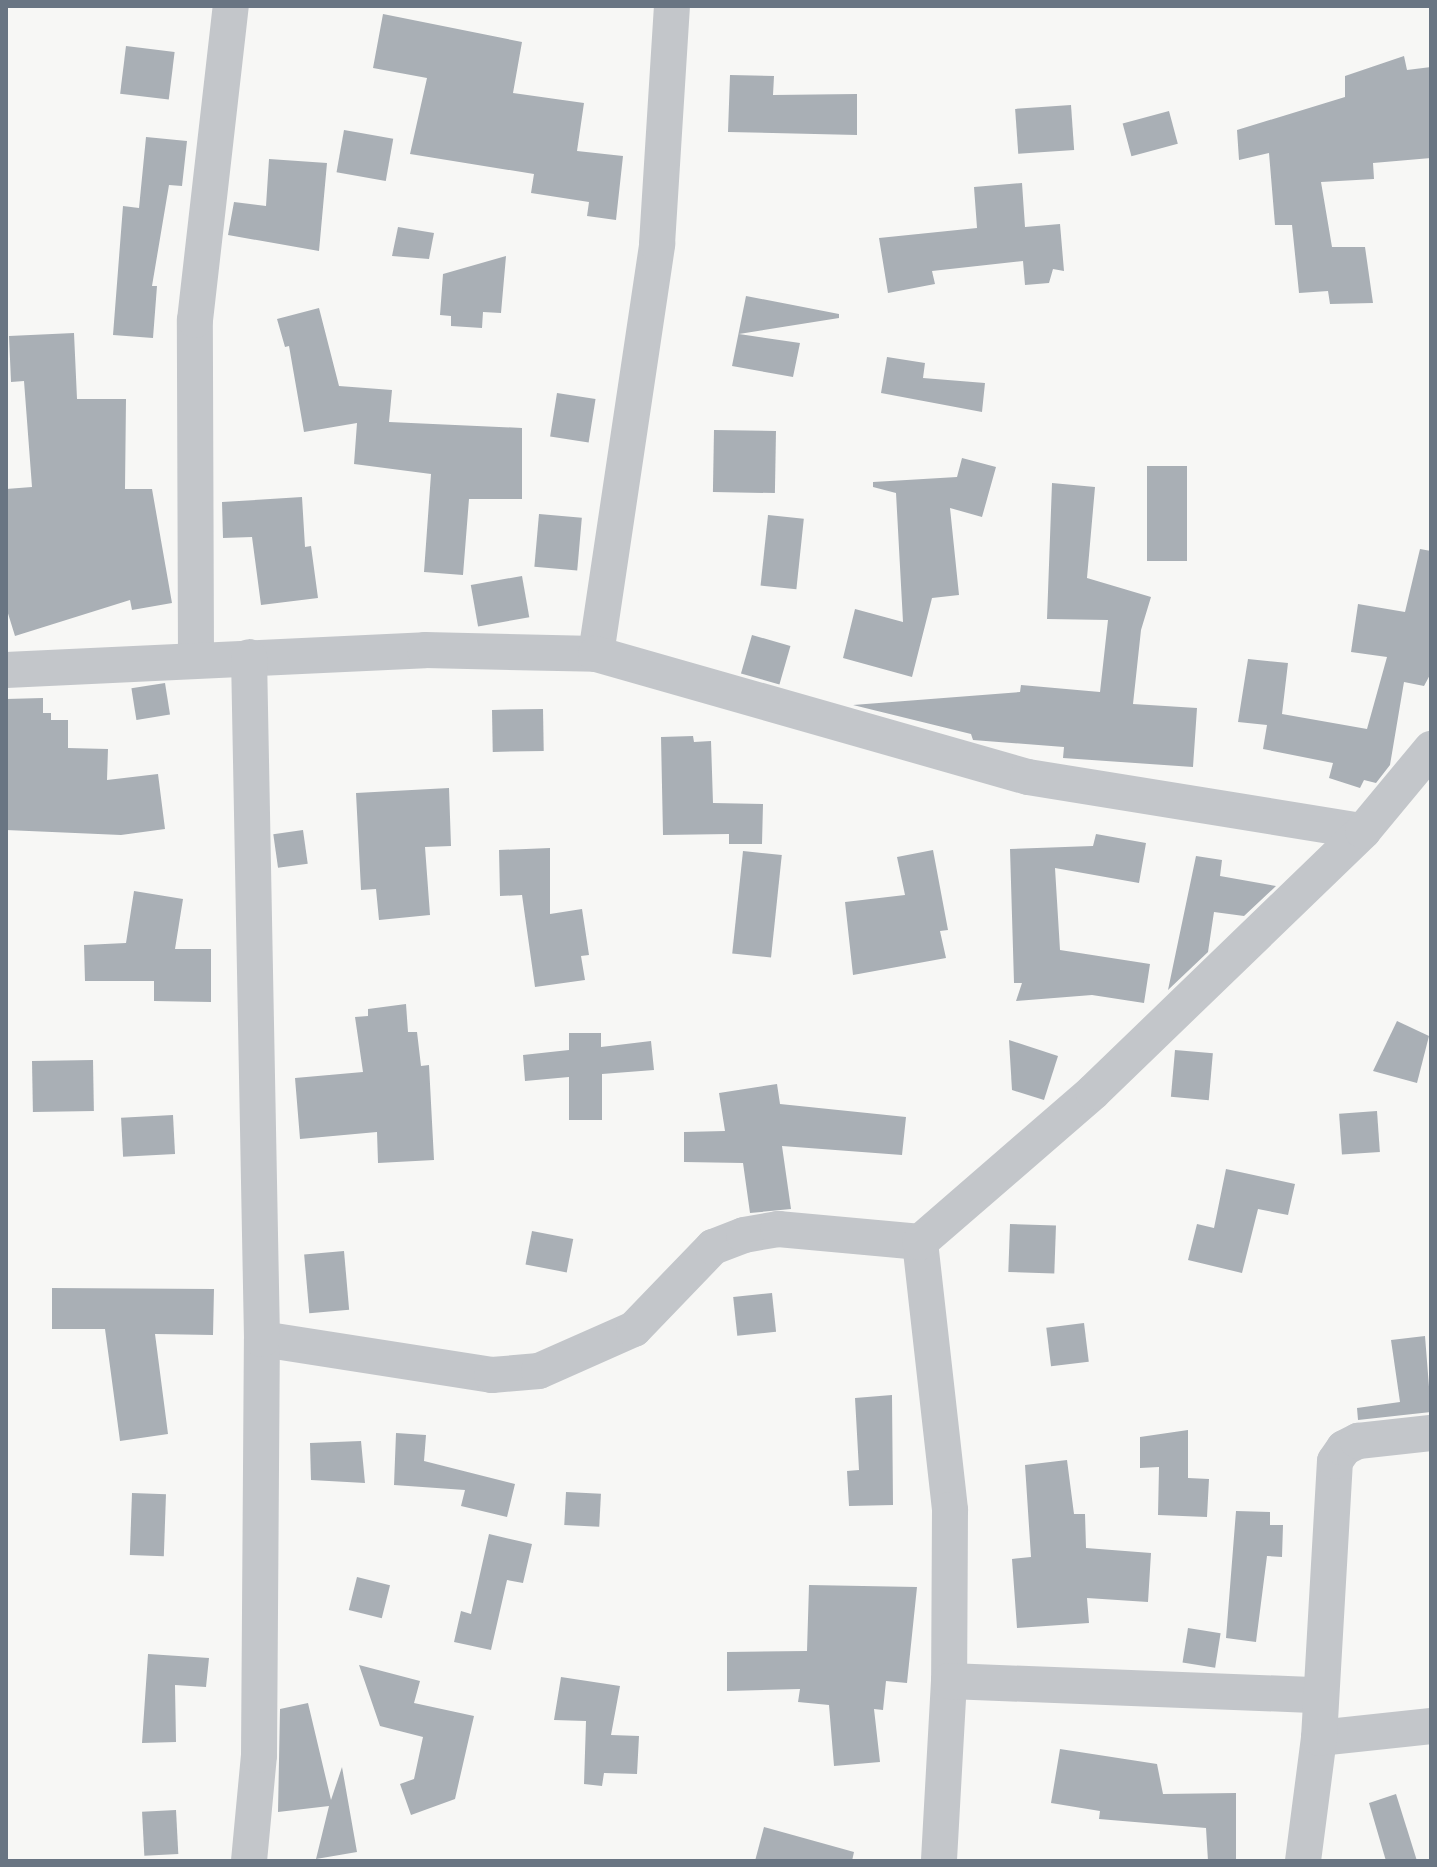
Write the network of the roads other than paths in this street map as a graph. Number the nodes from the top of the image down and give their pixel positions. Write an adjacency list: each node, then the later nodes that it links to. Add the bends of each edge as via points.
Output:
1 (231, 6): 4 (street, via 195,320)
2 (672, 6): 3 (street, via 657,244)
3 (596, 654): 5 (street, via 425,650); 8 (street, via 1028,777)
4 (196, 657): 5 (street); 6 (street)
5 (249, 657): 10 (street)
6 (6, 670)
7 (1431, 749): 8 (street)
8 (1363, 831): 9 (street, via 1093,1092)
9 (920, 1242): 10 (street, via 778,1229 744,1235 713,1247 634,1329 539,1371 492,1375); 12 (street, via 950,1510)
10 (262, 1339): 16 (street, via 259,1755)
11 (1431, 1433): 13 (street, via 1358,1441 1335,1461)
12 (949, 1681): 13 (street); 17 (street)
13 (1318, 1695): 15 (street)
14 (1431, 1726): 15 (street)
15 (1319, 1738): 18 (street)
16 (249, 1861)
17 (939, 1861)
18 (1303, 1861)

